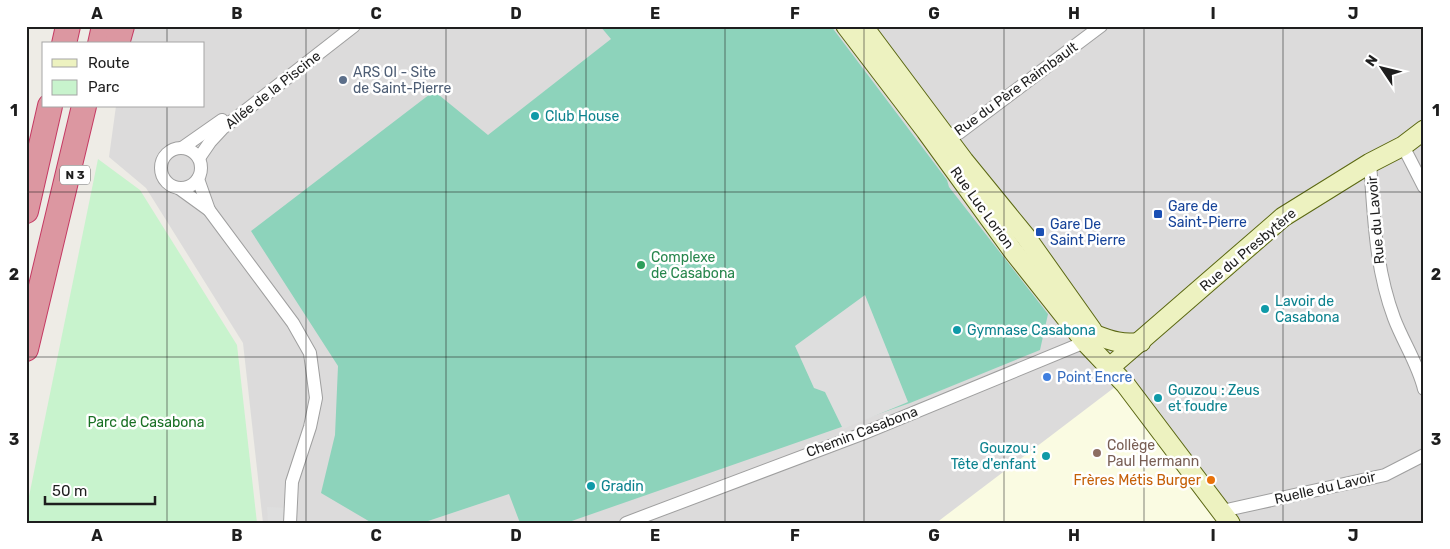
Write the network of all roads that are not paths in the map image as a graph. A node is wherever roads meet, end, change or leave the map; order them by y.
1 (68, 26) edge
2 (104, 26) edge
3 (122, 26) edge
4 (339, 26) edge
5 (354, 26) edge
6 (846, 26) edge
7 (863, 26) edge
8 (1101, 26) edge
9 (64, 42) edge
10 (100, 42) edge
11 (118, 42) edge
12 (50, 108) edge
13 (84, 108) edge
14 (98, 108) edge
15 (1424, 130) edge
16 (926, 131) junction
17 (948, 137) junction
18 (1403, 146) junction
19 (182, 148) junction
20 (199, 158) junction
21 (1370, 163) junction
22 (198, 179) junction
23 (1424, 187) edge
24 (180, 189) junction
25 (209, 210) junction
26 (26, 211) edge
27 (51, 243) junction
28 (1091, 339) junction
29 (1140, 342) junction
30 (26, 348) edge
31 (1112, 366) junction
32 (1424, 389) edge
33 (1424, 455) edge
34 (1226, 517) edge
35 (290, 523) edge
36 (626, 523) edge

1 - 9 highway
2 - 10 highway
3 - 11 highway
4 - 19 street, Allée de la Piscine
5 - 20 street, Allée de la Piscine
6 - 16 street, Rue Luc Lorion
7 - 17 street, Rue Luc Lorion
8 - 17 street, Rue du Père Raimbault
12 - 26 highway
13 - 27 highway, N 3
14 - 27 highway, N 3
15 - 18 street, Rue du Presbytère
16 - 17 street, Rue du Père Raimbault
16 - 28 street, Rue Luc Lorion
17 - 28 street, Rue Luc Lorion
18 - 21 street, Rue du Presbytère
18 - 23 street
19 - 20 street
19 - 24 street
20 - 22 street
21 - 29 street, Rue du Presbytère
21 - 32 street, Rue du Lavoir
22 - 24 street
22 - 25 street
24 - 25 street
25 - 35 street
27 - 30 highway, N 3
28 - 29 street
28 - 31 street, Rue Luc Lorion
28 - 36 street, Chemin Casabona
29 - 31 street, Rue du Presbytère
31 - 34 street, Rue Luc Lorion
33 - 34 street, Ruelle du Lavoir

